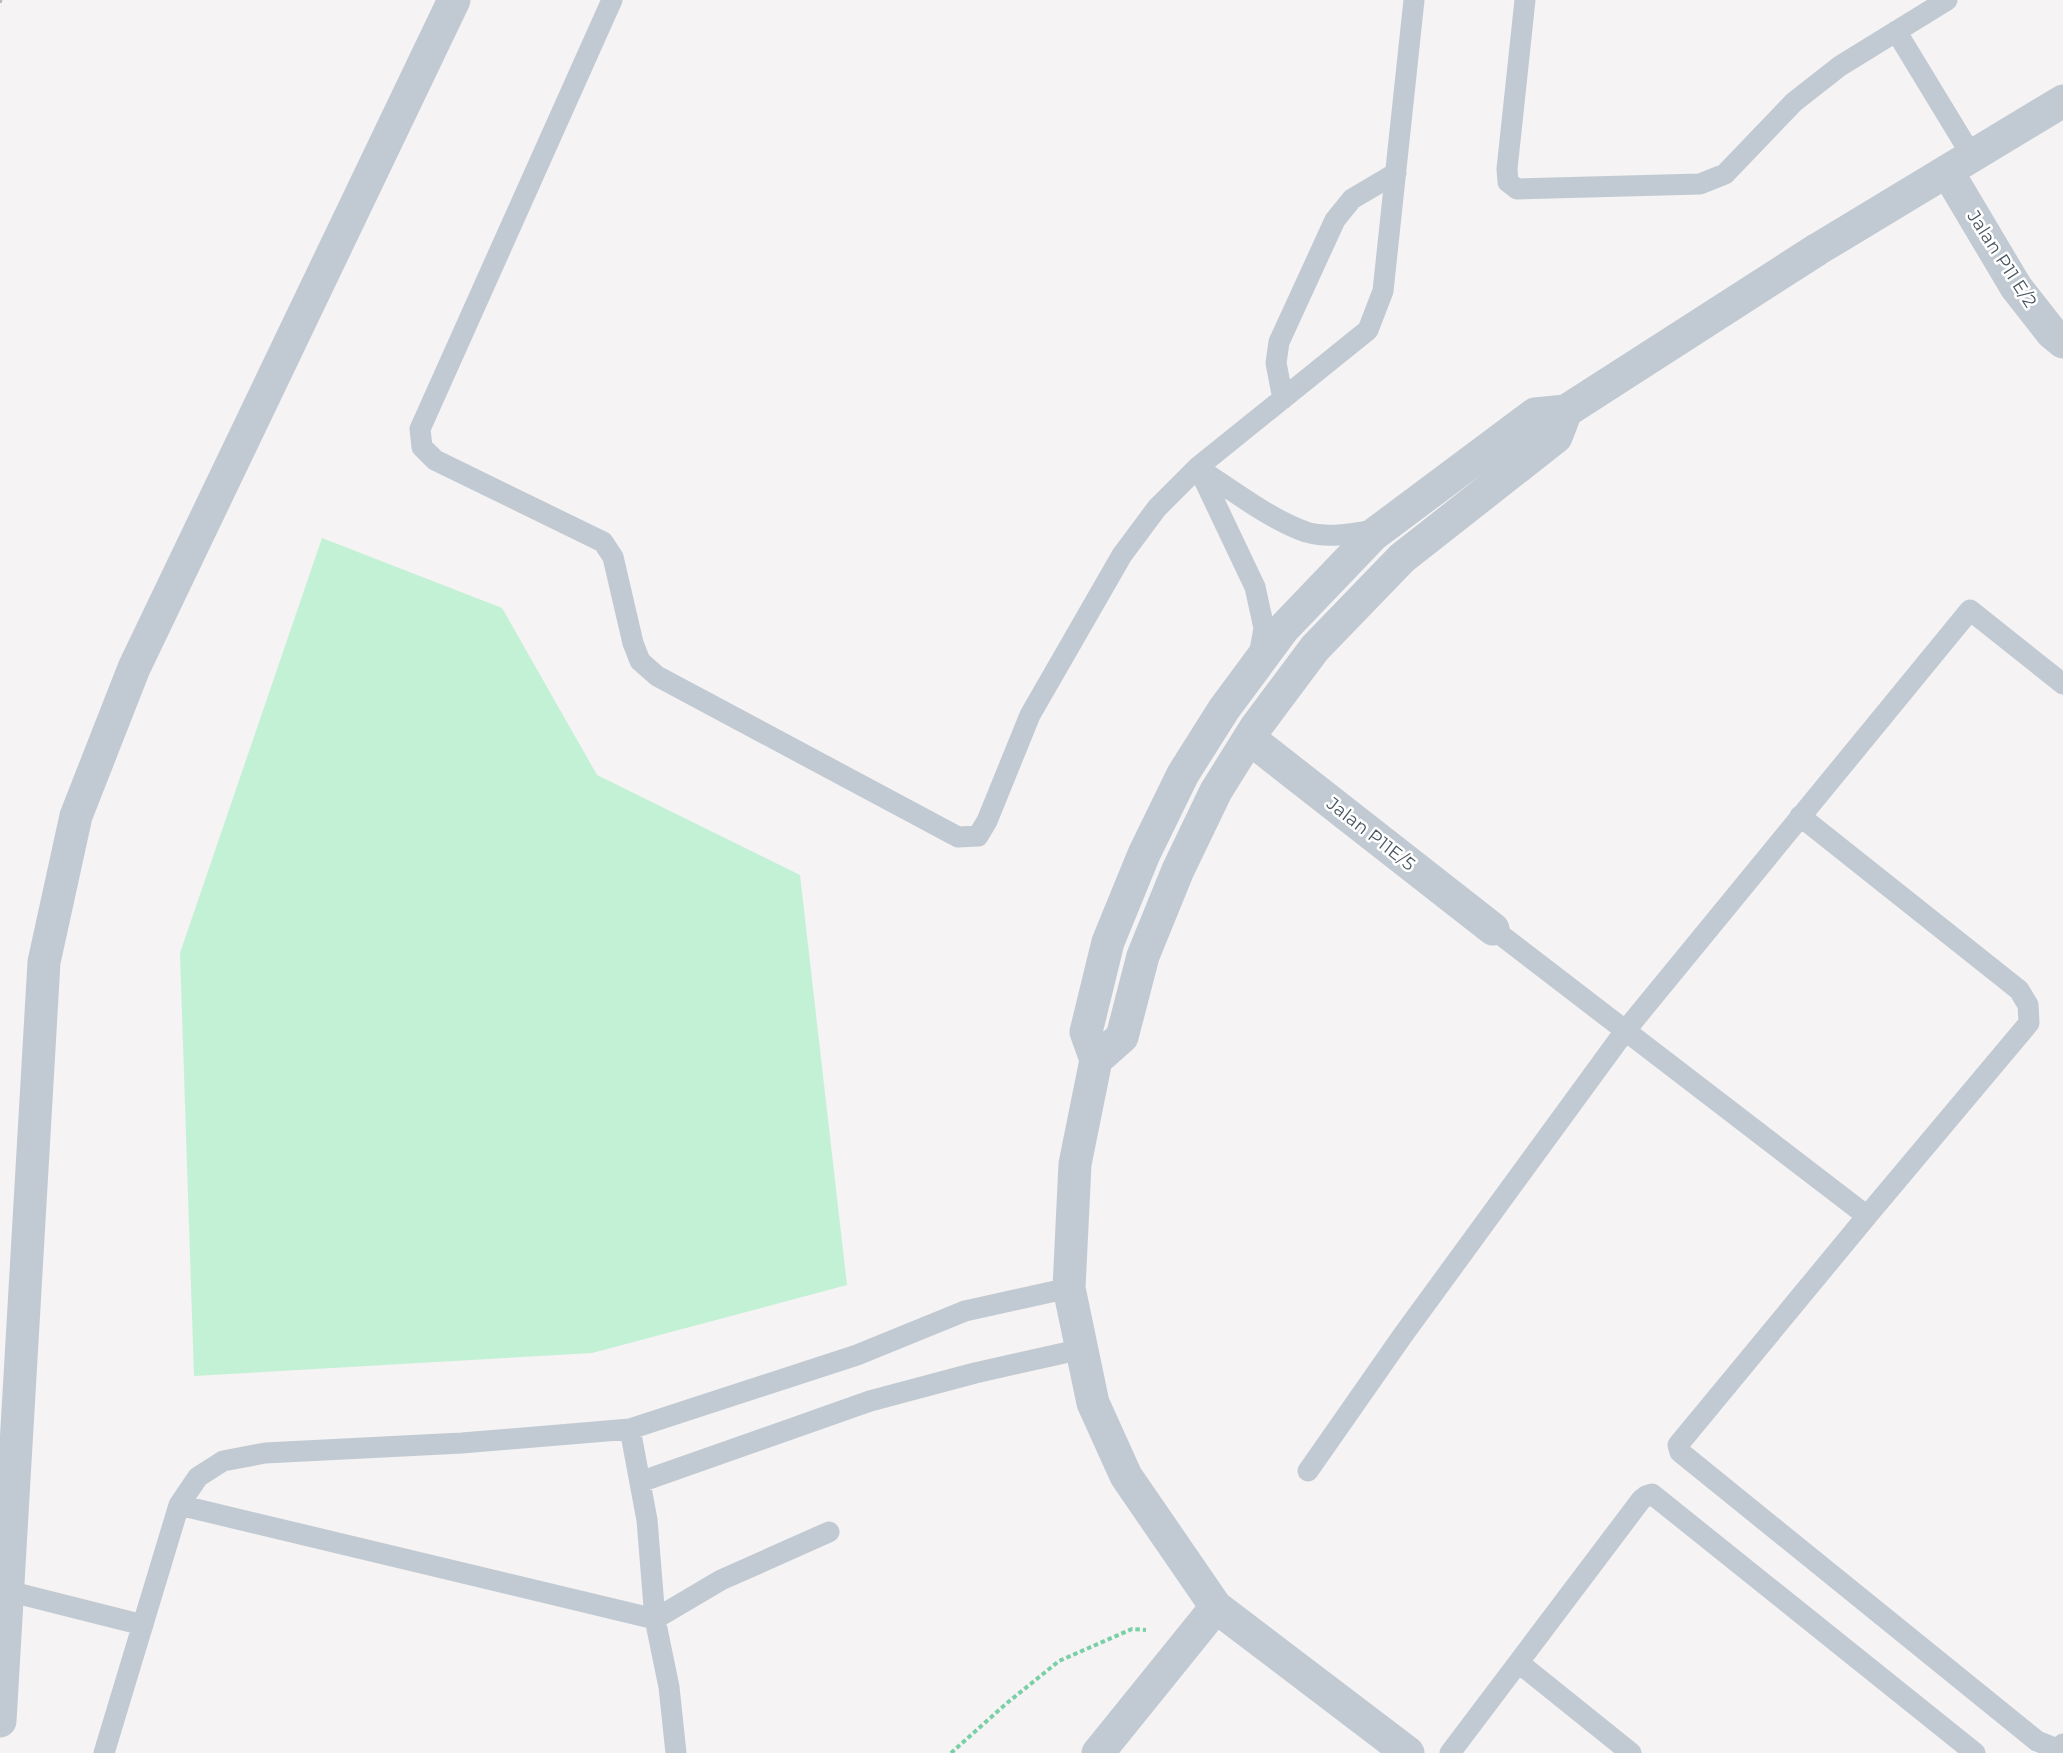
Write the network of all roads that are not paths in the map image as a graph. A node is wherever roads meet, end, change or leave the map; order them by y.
1 (454, 0) edge
2 (612, 0) edge
3 (1414, 0) edge
4 (1525, 0) edge
5 (1947, 0) edge
6 (1896, 31) junction
7 (2063, 101) edge
8 (1960, 164) junction
9 (1396, 173) junction
10 (2063, 342) edge
11 (1282, 399) junction
12 (1566, 411) junction
13 (1198, 467) junction
14 (1380, 529) junction
15 (1257, 664) junction
16 (2063, 684) edge
17 (1249, 738) junction
18 (1800, 816) junction
19 (1493, 929) joint
20 (1625, 1031) junction
21 (1096, 1060) junction
22 (1867, 1216) junction
23 (1069, 1288) junction
24 (1082, 1349) junction
25 (630, 1430) junction
26 (1308, 1472) dead end
27 (640, 1482) junction
28 (179, 1505) junction
29 (830, 1532) dead end
30 (8, 1592) junction
31 (1216, 1607) junction
32 (656, 1619) junction
33 (143, 1625) junction
34 (1519, 1663) junction
35 (0, 1721) edge
36 (2063, 1744) edge
37 (104, 1753) edge
38 (676, 1753) edge
39 (1098, 1753) edge
40 (1408, 1753) edge
41 (1450, 1753) edge
42 (1631, 1753) edge
43 (1975, 1753) edge

1 - 30 street
2 - 13 lane
3 - 9 lane
4 - 6 lane
5 - 6 lane
6 - 8 lane
7 - 8 street
8 - 10 street, Jalan P11 E/2
8 - 12 street
9 - 11 lane
9 - 11 lane
11 - 13 lane
12 - 14 street
12 - 17 street
13 - 14 lane
13 - 15 lane
14 - 15 street
15 - 21 street
16 - 18 lane
17 - 19 street, Jalan P11E/5
17 - 21 street
18 - 20 lane
18 - 22 lane
19 - 20 lane
20 - 22 lane
20 - 26 lane
21 - 23 street
22 - 36 lane
23 - 24 street
23 - 25 lane
24 - 27 lane
24 - 31 street
25 - 27 lane
25 - 28 lane
27 - 32 lane
28 - 32 lane
28 - 33 lane
29 - 32 lane
30 - 33 lane
30 - 35 street
31 - 39 street
31 - 40 street
32 - 38 lane
33 - 37 lane
34 - 41 lane
34 - 42 lane
34 - 43 lane

